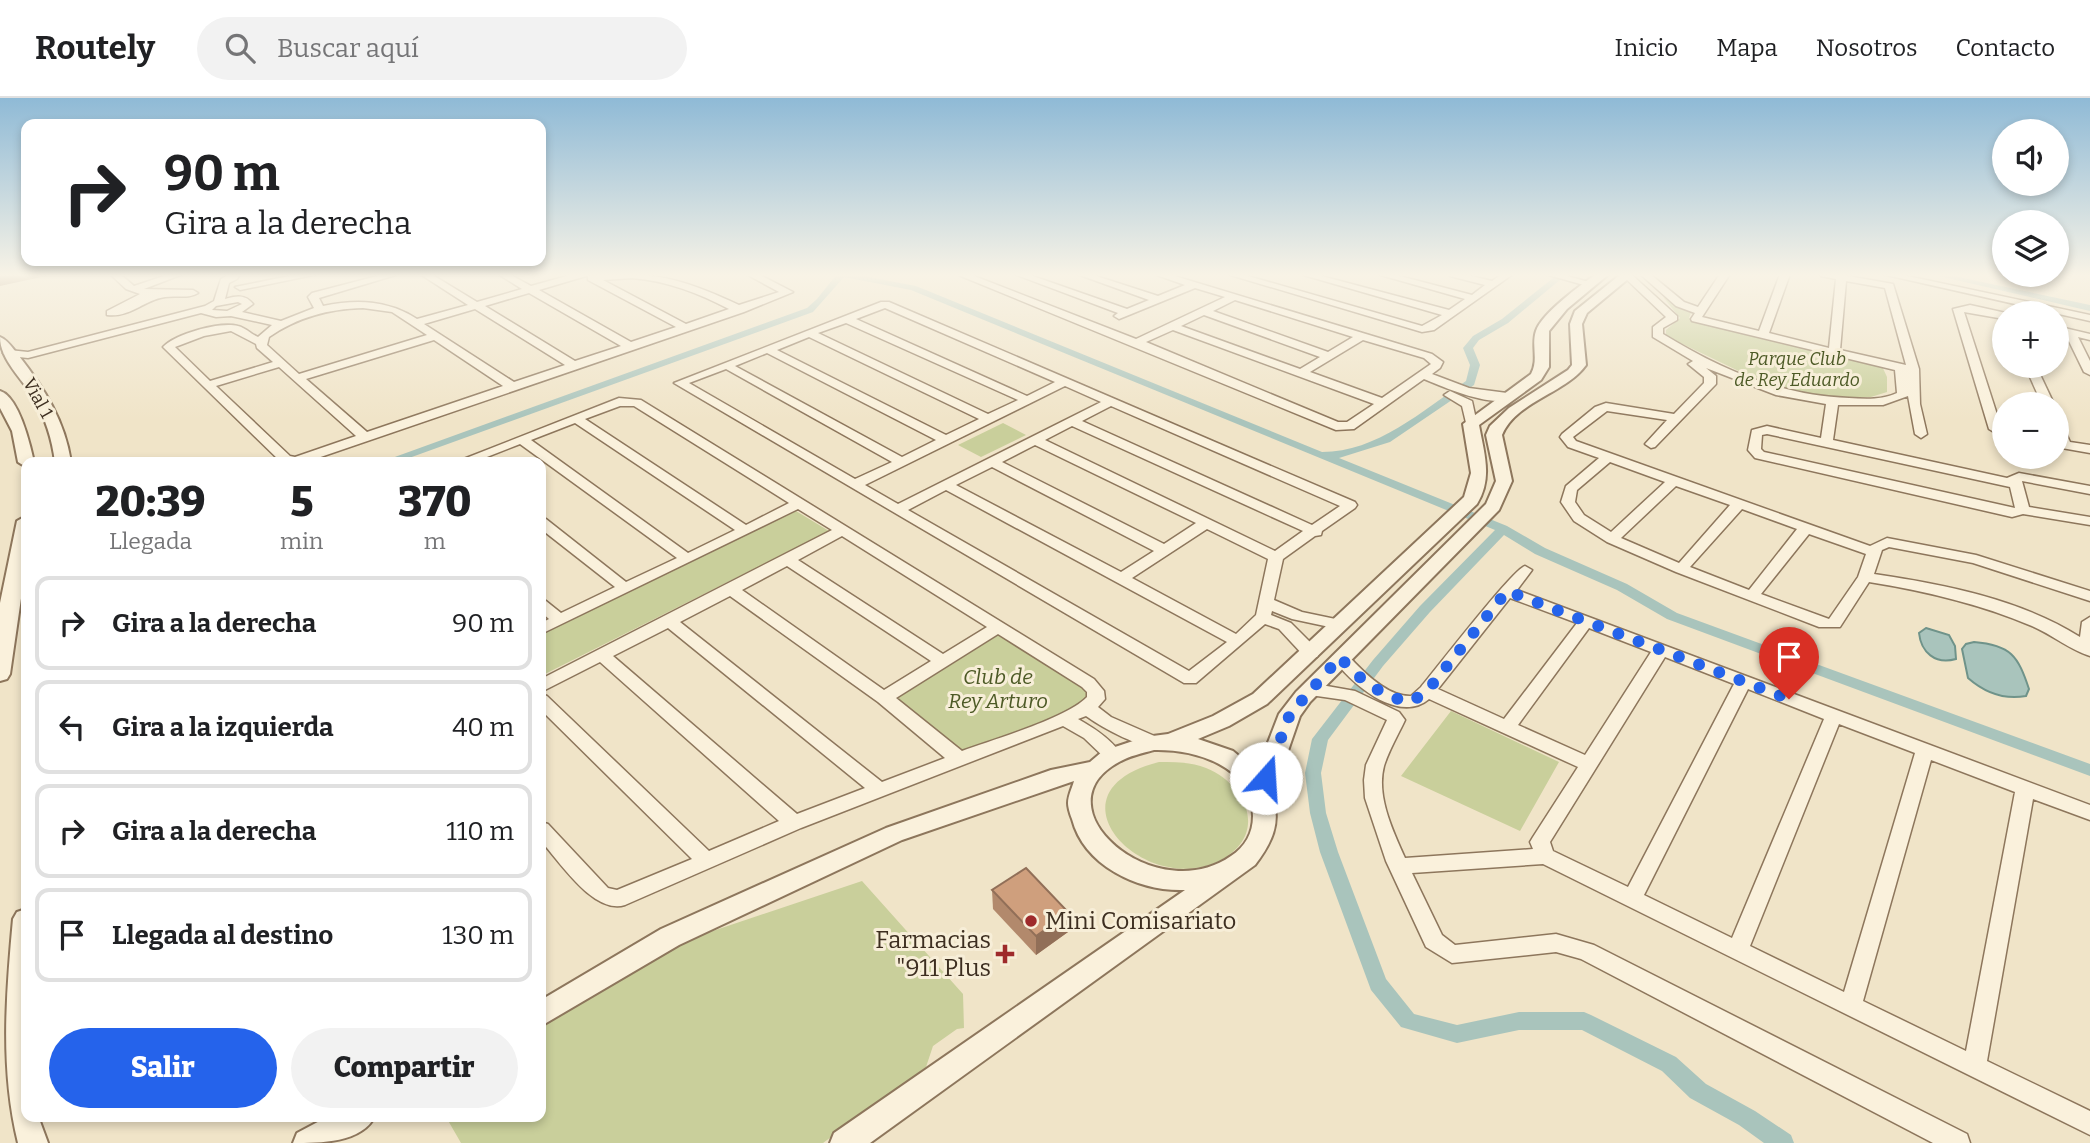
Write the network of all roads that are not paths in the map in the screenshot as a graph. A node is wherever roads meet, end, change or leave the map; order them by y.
1 (163, 323) edge
2 (169, 323) edge
3 (276, 323) edge
4 (416, 323) edge
5 (505, 323) edge
6 (589, 323) edge
7 (676, 323) edge
8 (702, 323) edge
9 (837, 323) edge
10 (855, 323) edge
11 (929, 323) edge
12 (1089, 323) edge
13 (1105, 323) edge
14 (1179, 323) edge
15 (1236, 323) edge
16 (1319, 323) edge
17 (1396, 323) edge
18 (1437, 323) edge
19 (1549, 323) edge
20 (1576, 323) edge
21 (1665, 323) edge
22 (1712, 323) edge
23 (1767, 323) edge
24 (1837, 323) edge
25 (1897, 323) edge
26 (1962, 323) edge
27 (281, 324) joint
28 (1097, 326) junction
29 (1172, 326) junction
30 (686, 328) junction
31 (2070, 332) joint
32 (809, 333) junction
33 (1763, 335) junction
34 (435, 336) junction
35 (1363, 336) junction
36 (2090, 337) edge
37 (1569, 340) junction
38 (261, 341) junction
39 (1138, 342) junction
40 (4, 347) edge
41 (632, 347) junction
42 (768, 349) junction
43 (1683, 351) junction
44 (1834, 353) junction
45 (1542, 354) junction
46 (1329, 356) junction
47 (281, 363) junction
48 (726, 365) junction
49 (575, 366) junction
50 (1907, 369) junction
51 (2090, 372) edge
52 (1301, 373) junction
53 (25, 374) junction
54 (1424, 375) junction
55 (297, 378) junction
56 (1066, 381) junction
57 (1410, 384) junction
58 (208, 385) junction
59 (513, 387) junction
60 (0, 395) edge
61 (1507, 397) junction
62 (1027, 400) junction
63 (1111, 401) junction
64 (1383, 403) junction
65 (1832, 403) junction
66 (1676, 418) junction
67 (577, 419) junction
68 (988, 419) junction
69 (1992, 419) edge
70 (1072, 421) junction
71 (1471, 424) junction
72 (1921, 434) dead end
73 (366, 438) junction
74 (521, 439) junction
75 (946, 440) junction
76 (1035, 440) junction
77 (1651, 444) dead end
78 (1826, 444) junction
79 (2069, 445) edge
80 (2090, 449) edge
81 (25, 457) edge
82 (62, 457) edge
83 (283, 457) edge
84 (307, 457) edge
85 (476, 457) edge
86 (546, 457) edge
87 (546, 457) edge
88 (1608, 457) junction
89 (902, 462) junction
90 (992, 462) junction
91 (1674, 480) junction
92 (856, 484) junction
93 (2016, 484) junction
94 (946, 485) junction
95 (2090, 490) edge
96 (798, 504) junction
97 (1739, 504) junction
98 (899, 509) junction
99 (2024, 509) junction
100 (2090, 521) edge
101 (1206, 523) junction
102 (546, 526) edge
103 (1806, 528) junction
104 (745, 531) junction
105 (841, 531) junction
106 (1316, 532) junction
107 (21, 538) edge
108 (1612, 540) junction
109 (1164, 550) junction
110 (1874, 552) junction
111 (1276, 557) junction
112 (687, 559) junction
113 (788, 560) junction
114 (1681, 569) junction
115 (1525, 570) dead end
116 (1865, 577) junction
117 (1121, 579) junction
118 (7, 587) edge
119 (625, 588) junction
120 (731, 590) junction
121 (1507, 591) junction
122 (1752, 596) junction
123 (2090, 596) edge
124 (546, 608) edge
125 (4, 610) edge
126 (1265, 610) junction
127 (559, 620) junction
128 (669, 621) junction
129 (1586, 622) junction
130 (2090, 622) edge
131 (1339, 624) junction
132 (546, 626) edge
133 (998, 627) junction
134 (1238, 641) junction
135 (2088, 649) edge
136 (1661, 650) junction
137 (1311, 653) junction
138 (602, 655) junction
139 (1340, 657) junction
140 (943, 662) junction
141 (0, 674) edge
142 (1744, 682) junction
143 (546, 683) edge
144 (1310, 689) junction
145 (1427, 691) junction
146 (884, 698) junction
147 (546, 705) edge
148 (1087, 708) junction
149 (1834, 716) junction
150 (1064, 719) junction
151 (1507, 727) junction
152 (1161, 742) junction
153 (1925, 750) junction
154 (1112, 754) junction
155 (960, 760) junction
156 (1590, 765) junction
157 (1092, 770) junction
158 (2025, 788) junction
159 (879, 790) junction
160 (1262, 795) junction
161 (2090, 813) edge
162 (794, 823) junction
163 (546, 835) edge
164 (1545, 856) junction
165 (705, 859) junction
166 (1401, 866) junction
167 (1234, 868) junction
168 (1632, 899) junction
169 (1738, 950) junction
170 (21, 986) edge
171 (1851, 1005) junction
172 (546, 1011) edge
173 (1975, 1065) junction
174 (21, 1112) edge
175 (23, 1122) edge
176 (348, 1122) edge
177 (2090, 1123) edge
178 (33, 1143) edge
179 (308, 1143) edge
180 (845, 1143) edge
181 (1958, 1143) edge

1 - 40 street
2 - 53 street
3 - 27 street
4 - 34 street
5 - 49 street
6 - 41 street
7 - 30 street
8 - 30 street
9 - 32 street
10 - 62 street
11 - 56 street
12 - 28 street
13 - 28 street
14 - 29 street
15 - 46 street
16 - 35 street
17 - 18 street
19 - 45 street
20 - 37 street
21 - 43 street
22 - 33 street
23 - 33 street
24 - 44 street
25 - 50 street
26 - 69 street
27 - 38 street
28 - 39 street
29 - 39 street
29 - 52 street
30 - 41 street
31 - 36 street
31 - 51 street
32 - 42 street
32 - 68 street
33 - 44 street
34 - 55 street
34 - 59 street
35 - 46 street
35 - 54 street
37 - 45 street
37 - 45 street
37 - 139 street
38 - 47 street
38 - 58 street
39 - 64 street
40 - 53 street, Vial 1
41 - 49 street
42 - 48 street
42 - 75 street
43 - 65 street
43 - 66 street
44 - 50 street
45 - 61 street
46 - 52 street
47 - 55 street
47 - 58 street
48 - 89 street
48 - 92 street
49 - 59 street
50 - 65 street
50 - 72 street
52 - 64 street
53 - 82 street, Vial 1
54 - 57 street
54 - 61 street
55 - 73 street
56 - 62 street
56 - 63 street
57 - 64 street
57 - 71 street
58 - 83 street
59 - 73 street
60 - 81 street, Vial 1
61 - 71 street
62 - 68 street
63 - 70 street
63 - 106 street
65 - 78 street
66 - 77 street
66 - 88 street
67 - 74 street
67 - 96 street
67 - 104 street
68 - 75 street
70 - 76 street
70 - 106 street
71 - 131 street
73 - 84 street
74 - 85 street
74 - 86 street
75 - 89 street
76 - 90 street
76 - 101 street
78 - 93 street
78 - 99 street
79 - 80 street
87 - 112 street
88 - 91 street
88 - 108 street
89 - 92 street
90 - 94 street
90 - 109 street
91 - 97 street
91 - 108 street
92 - 98 street
93 - 95 street
93 - 99 street
94 - 98 street
94 - 117 street
96 - 104 street
96 - 105 street
97 - 103 street
97 - 114 street
98 - 134 street
99 - 100 street
101 - 109 street
101 - 111 street
102 - 119 street
103 - 110 street
103 - 122 street
104 - 112 street
105 - 113 street
105 - 133 street
106 - 111 street
107 - 118 street
108 - 114 street
109 - 117 street
110 - 116 street
110 - 123 street
111 - 126 street
112 - 119 street
113 - 120 street
113 - 140 street
114 - 122 street
115 - 121 street
116 - 122 street
116 - 135 street
117 - 134 street
118 - 125 street
119 - 127 street
120 - 128 street
120 - 146 street
121 - 129 street
121 - 145 street
124 - 127 street
125 - 141 street
126 - 131 street
126 - 134 street
126 - 137 street
127 - 132 street
128 - 138 street
128 - 159 street
129 - 136 street
129 - 151 street
130 - 135 street
131 - 137 street
133 - 140 street
133 - 148 street
136 - 142 street
136 - 156 street
137 - 152 street
138 - 143 street
138 - 162 street
139 - 144 street
139 - 145 street
140 - 146 street
142 - 149 street
142 - 168 street
144 - 160 street
144 - 166 street
145 - 151 street
146 - 155 street
147 - 165 street
148 - 150 street
148 - 152 street
149 - 153 street
149 - 169 street
150 - 154 street
150 - 155 street
151 - 156 street
152 - 154 street
152 - 160 street
153 - 158 street
153 - 171 street
154 - 157 street
155 - 159 street
156 - 164 street
157 - 167 street
157 - 172 street
158 - 161 street
158 - 173 street
159 - 162 street
160 - 167 street
162 - 165 street
163 - 165 street
164 - 166 street
164 - 168 street
166 - 181 street
167 - 180 street
168 - 169 street
169 - 171 street
170 - 174 street
171 - 173 street
173 - 177 street
175 - 178 street
176 - 179 street

